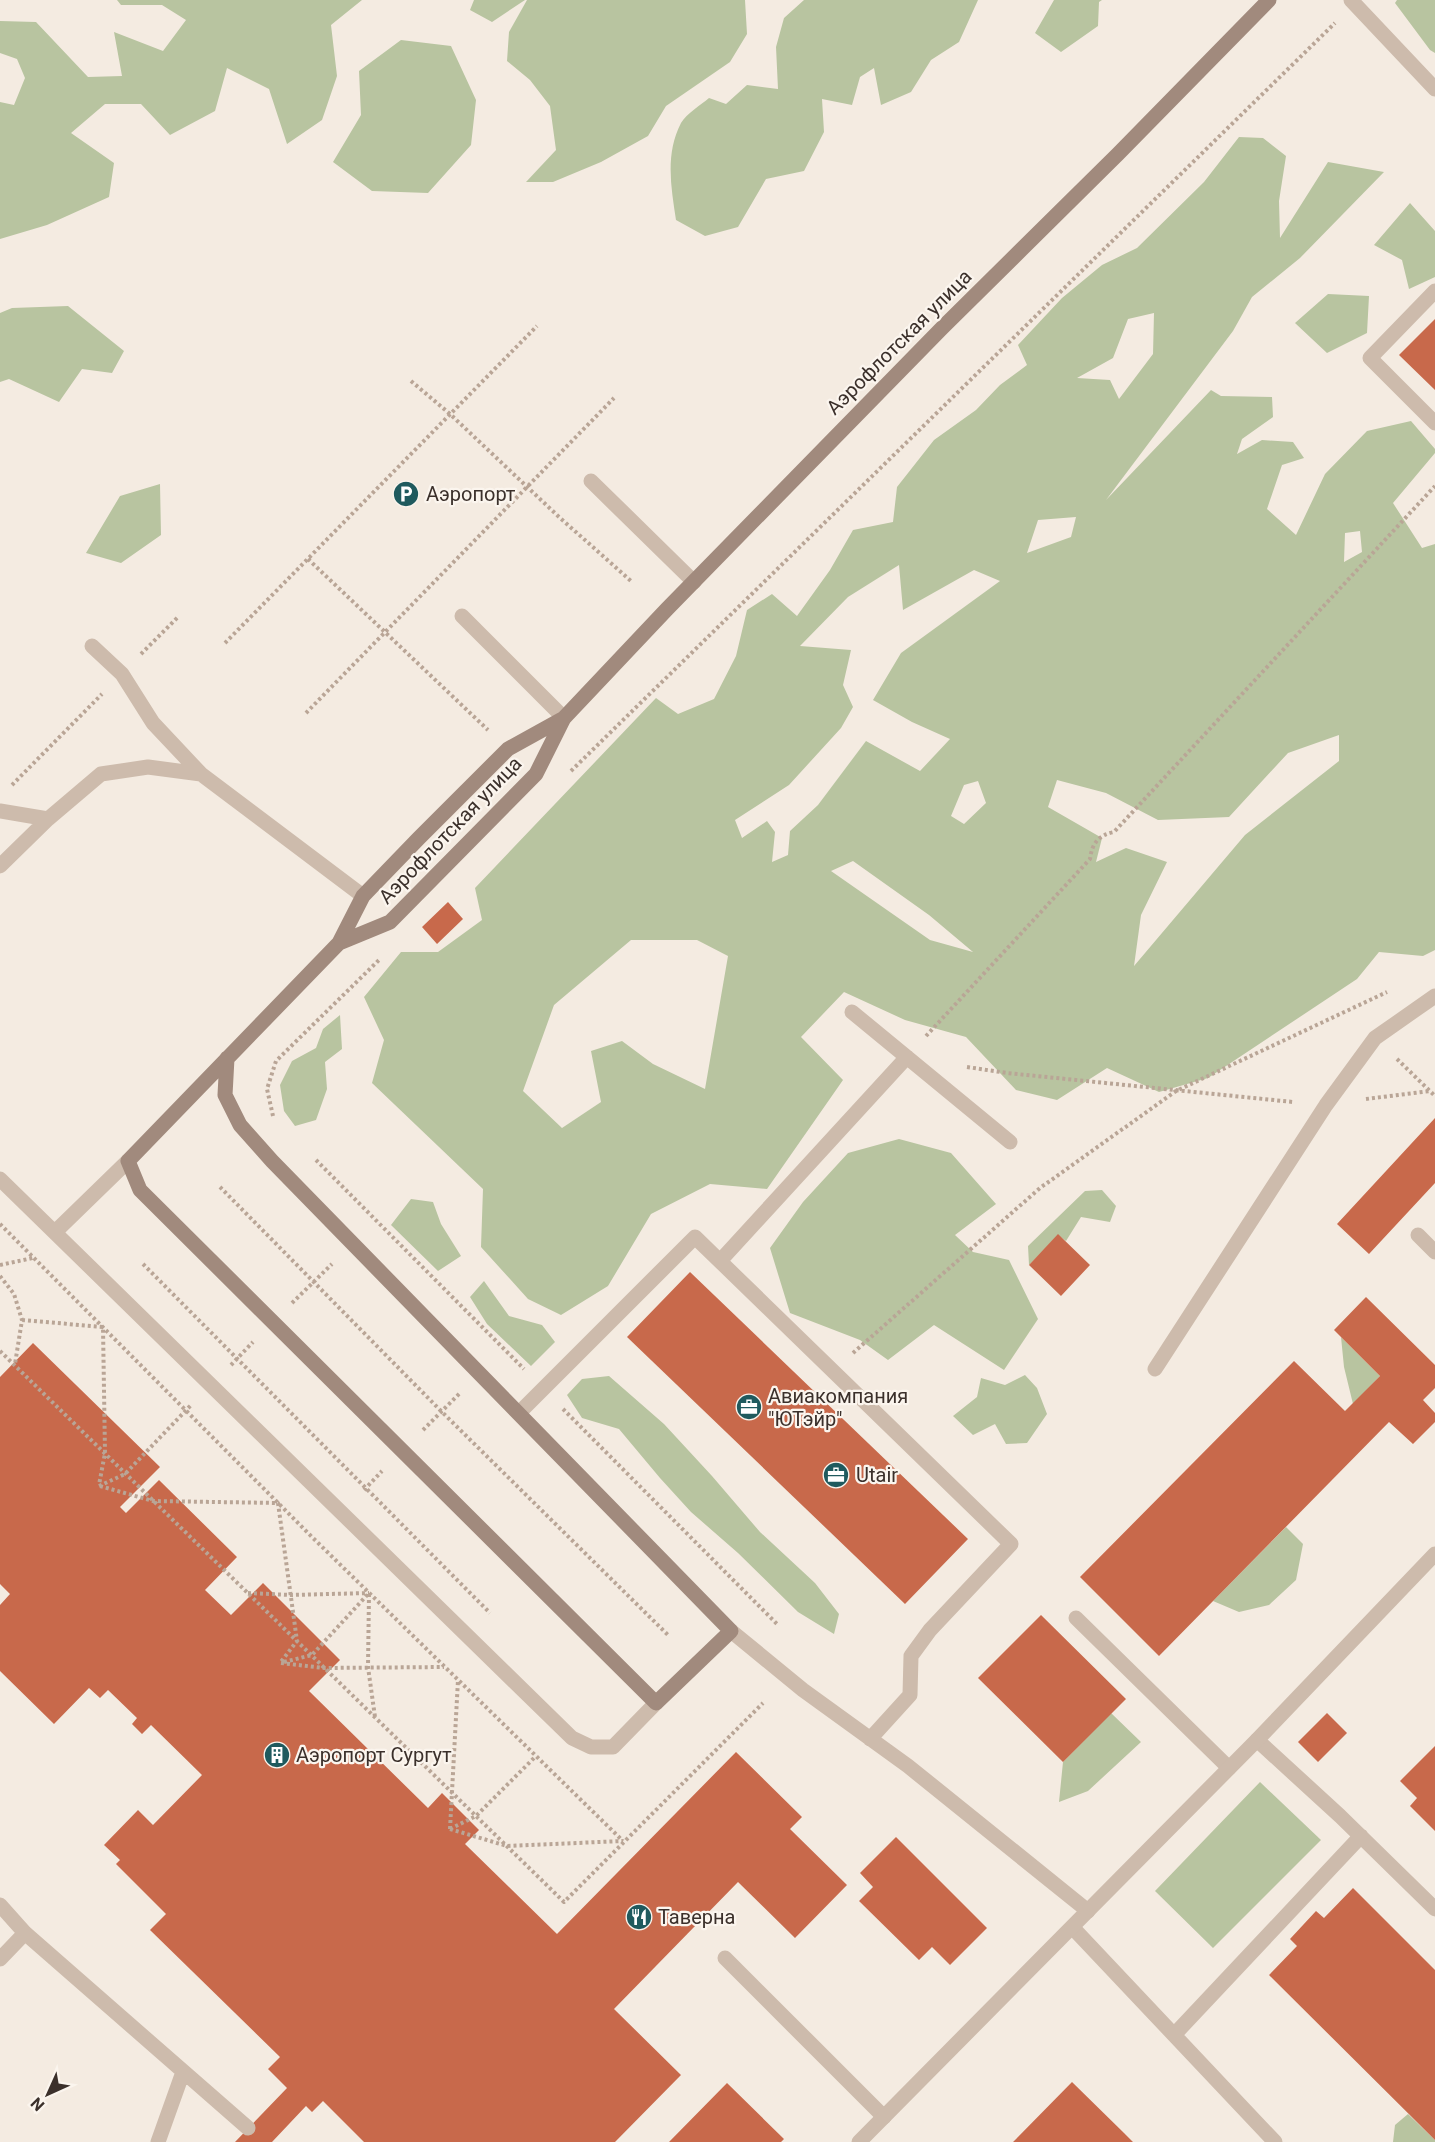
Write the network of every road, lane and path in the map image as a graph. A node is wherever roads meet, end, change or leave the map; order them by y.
1 (1269, 0) edge
2 (1353, 2) edge
3 (1435, 88) edge
4 (1435, 291) edge
5 (537, 326) dead end
6 (411, 381) dead end
7 (614, 398) dead end
8 (450, 414) junction
9 (1435, 423) edge
10 (591, 481) dead end
11 (526, 486) junction
12 (1435, 486) edge
13 (308, 559) junction
14 (632, 582) dead end
15 (694, 582) junction
16 (178, 616) dead end
17 (462, 616) dead end
18 (384, 632) junction
19 (225, 643) dead end
20 (92, 646) dead end
21 (122, 674) junction
22 (306, 713) dead end
23 (564, 718) junction
24 (508, 749) junction
25 (201, 774) junction
26 (536, 774) junction
27 (8, 789) dead end
28 (0, 811) edge
29 (48, 819) junction
30 (0, 866) edge
31 (363, 896) junction
32 (339, 943) junction
33 (385, 954) dead end
34 (1390, 991) dead end
35 (1435, 996) edge
36 (852, 1012) dead end
37 (1375, 1038) junction
38 (907, 1057) junction
39 (227, 1058) junction
40 (963, 1066) dead end
41 (1176, 1091) junction
42 (1430, 1091) junction
43 (1435, 1096) edge
44 (1326, 1104) junction
45 (273, 1117) dead end
46 (1010, 1142) dead end
47 (312, 1157) dead end
48 (128, 1161) junction
49 (0, 1179) edge
50 (220, 1187) dead end
51 (375, 1220) junction
52 (0, 1224) edge
53 (55, 1232) junction
54 (1418, 1235) dead end
55 (352, 1244) junction
56 (1435, 1252) edge
57 (33, 1258) junction
58 (720, 1261) junction
59 (143, 1264) dead end
60 (0, 1265) edge
61 (0, 1276) edge
62 (314, 1281) junction
63 (22, 1320) junction
64 (273, 1322) junction
65 (103, 1328) junction
66 (0, 1351) edge
67 (237, 1358) junction
68 (15, 1365) junction
69 (1155, 1369) dead end
70 (832, 1371) junction
71 (212, 1384) junction
72 (543, 1389) junction
73 (185, 1410) junction
74 (519, 1413) junction
75 (105, 1454) junction
76 (125, 1474) junction
77 (99, 1486) junction
78 (153, 1501) junction
79 (278, 1503) junction
80 (1435, 1554) edge
81 (248, 1593) junction
82 (369, 1593) junction
83 (291, 1595) junction
84 (490, 1613) dead end
85 (1076, 1618) dead end
86 (778, 1626) dead end
87 (731, 1631) junction
88 (668, 1635) dead end
89 (297, 1641) junction
90 (312, 1655) junction
91 (280, 1663) junction
92 (368, 1667) junction
93 (445, 1667) junction
94 (324, 1668) junction
95 (458, 1680) junction
96 (656, 1703) junction
97 (763, 1703) dead end
98 (375, 1718) junction
99 (870, 1739) junction
100 (1257, 1740) junction
101 (536, 1756) junction
102 (1230, 1768) junction
103 (451, 1792) junction
104 (476, 1816) junction
105 (450, 1829) junction
106 (1361, 1836) junction
107 (623, 1841) junction
108 (507, 1846) junction
109 (0, 1905) edge
110 (1435, 1909) edge
111 (1088, 1911) junction
112 (1073, 1928) junction
113 (25, 1933) junction
114 (725, 1958) dead end
115 (0, 1959) edge
116 (1174, 2035) junction
117 (183, 2072) junction
118 (884, 2117) junction
119 (248, 2128) dead end
120 (158, 2142) edge
121 (859, 2142) edge
122 (1275, 2142) edge

1 - 15 main road, Аэрофлотская улица
2 - 3 street
2 - 26 path
4 - 9 street
5 - 8 path
6 - 8 path
7 - 11 path
8 - 11 path
8 - 13 path
10 - 15 street
11 - 14 path
11 - 18 path
12 - 38 path
13 - 18 path
13 - 19 path
15 - 23 main road, Аэрофлотская улица
16 - 21 path
17 - 23 street
18 - 22 path
18 - 24 path
20 - 21 street
21 - 25 street
21 - 27 path
23 - 24 main road, Аэрофлотская улица
23 - 26 main road, Аэрофлотская улица
24 - 31 main road, Аэрофлотская улица
25 - 29 street
25 - 31 street
26 - 32 main road, Аэрофлотская улица
28 - 29 street
29 - 30 street
31 - 32 main road, Аэрофлотская улица
32 - 39 main road, Аэрофлотская улица
33 - 45 path
34 - 41 path
35 - 37 street
36 - 38 street
37 - 42 path
37 - 44 street
38 - 46 street
38 - 58 street
39 - 48 main road, Аэрофлотская улица
39 - 55 main road
40 - 41 path
41 - 44 path
41 - 70 path
42 - 43 path
42 - 44 path
44 - 69 street
47 - 51 path
48 - 53 street
48 - 64 main road
49 - 53 street
50 - 62 path
51 - 55 path
51 - 72 path
52 - 57 path
53 - 71 street
54 - 56 street
55 - 62 path
55 - 74 main road
57 - 60 path
57 - 65 path
58 - 70 street
58 - 72 street
59 - 67 path
61 - 63 path
62 - 64 path
62 - 88 path
63 - 65 path
63 - 68 path
64 - 67 path
64 - 96 main road
65 - 73 path
65 - 75 path
66 - 68 path
67 - 71 path
67 - 84 path
68 - 75 path
70 - 99 street
71 - 73 path
71 - 96 street
72 - 74 street
72 - 86 path
73 - 76 path
73 - 79 path
74 - 87 main road
75 - 76 path
75 - 77 path
76 - 77 path
76 - 78 path
77 - 78 path
78 - 79 path
78 - 81 path
79 - 82 path
79 - 83 path
80 - 100 street
81 - 83 path
81 - 89 path
82 - 83 path
82 - 90 path
82 - 92 path
82 - 93 path
83 - 89 path
85 - 102 street
87 - 96 main road
87 - 99 street
89 - 90 path
89 - 91 path
90 - 91 path
90 - 94 path
91 - 94 path
92 - 93 path
92 - 94 path
92 - 98 path
93 - 95 path
94 - 98 path
95 - 101 path
95 - 103 path
97 - 107 path
98 - 103 path
99 - 111 street
100 - 102 street
100 - 106 street
101 - 104 path
101 - 107 path
102 - 111 street
103 - 104 path
103 - 105 path
104 - 105 path
104 - 108 path
105 - 108 path
106 - 110 street
106 - 116 street
107 - 108 path
107 - 108 path
109 - 113 street
111 - 112 street
112 - 116 street
112 - 118 street
113 - 115 street
113 - 117 street
114 - 118 street
116 - 122 street
117 - 119 street
117 - 120 street
118 - 121 street

